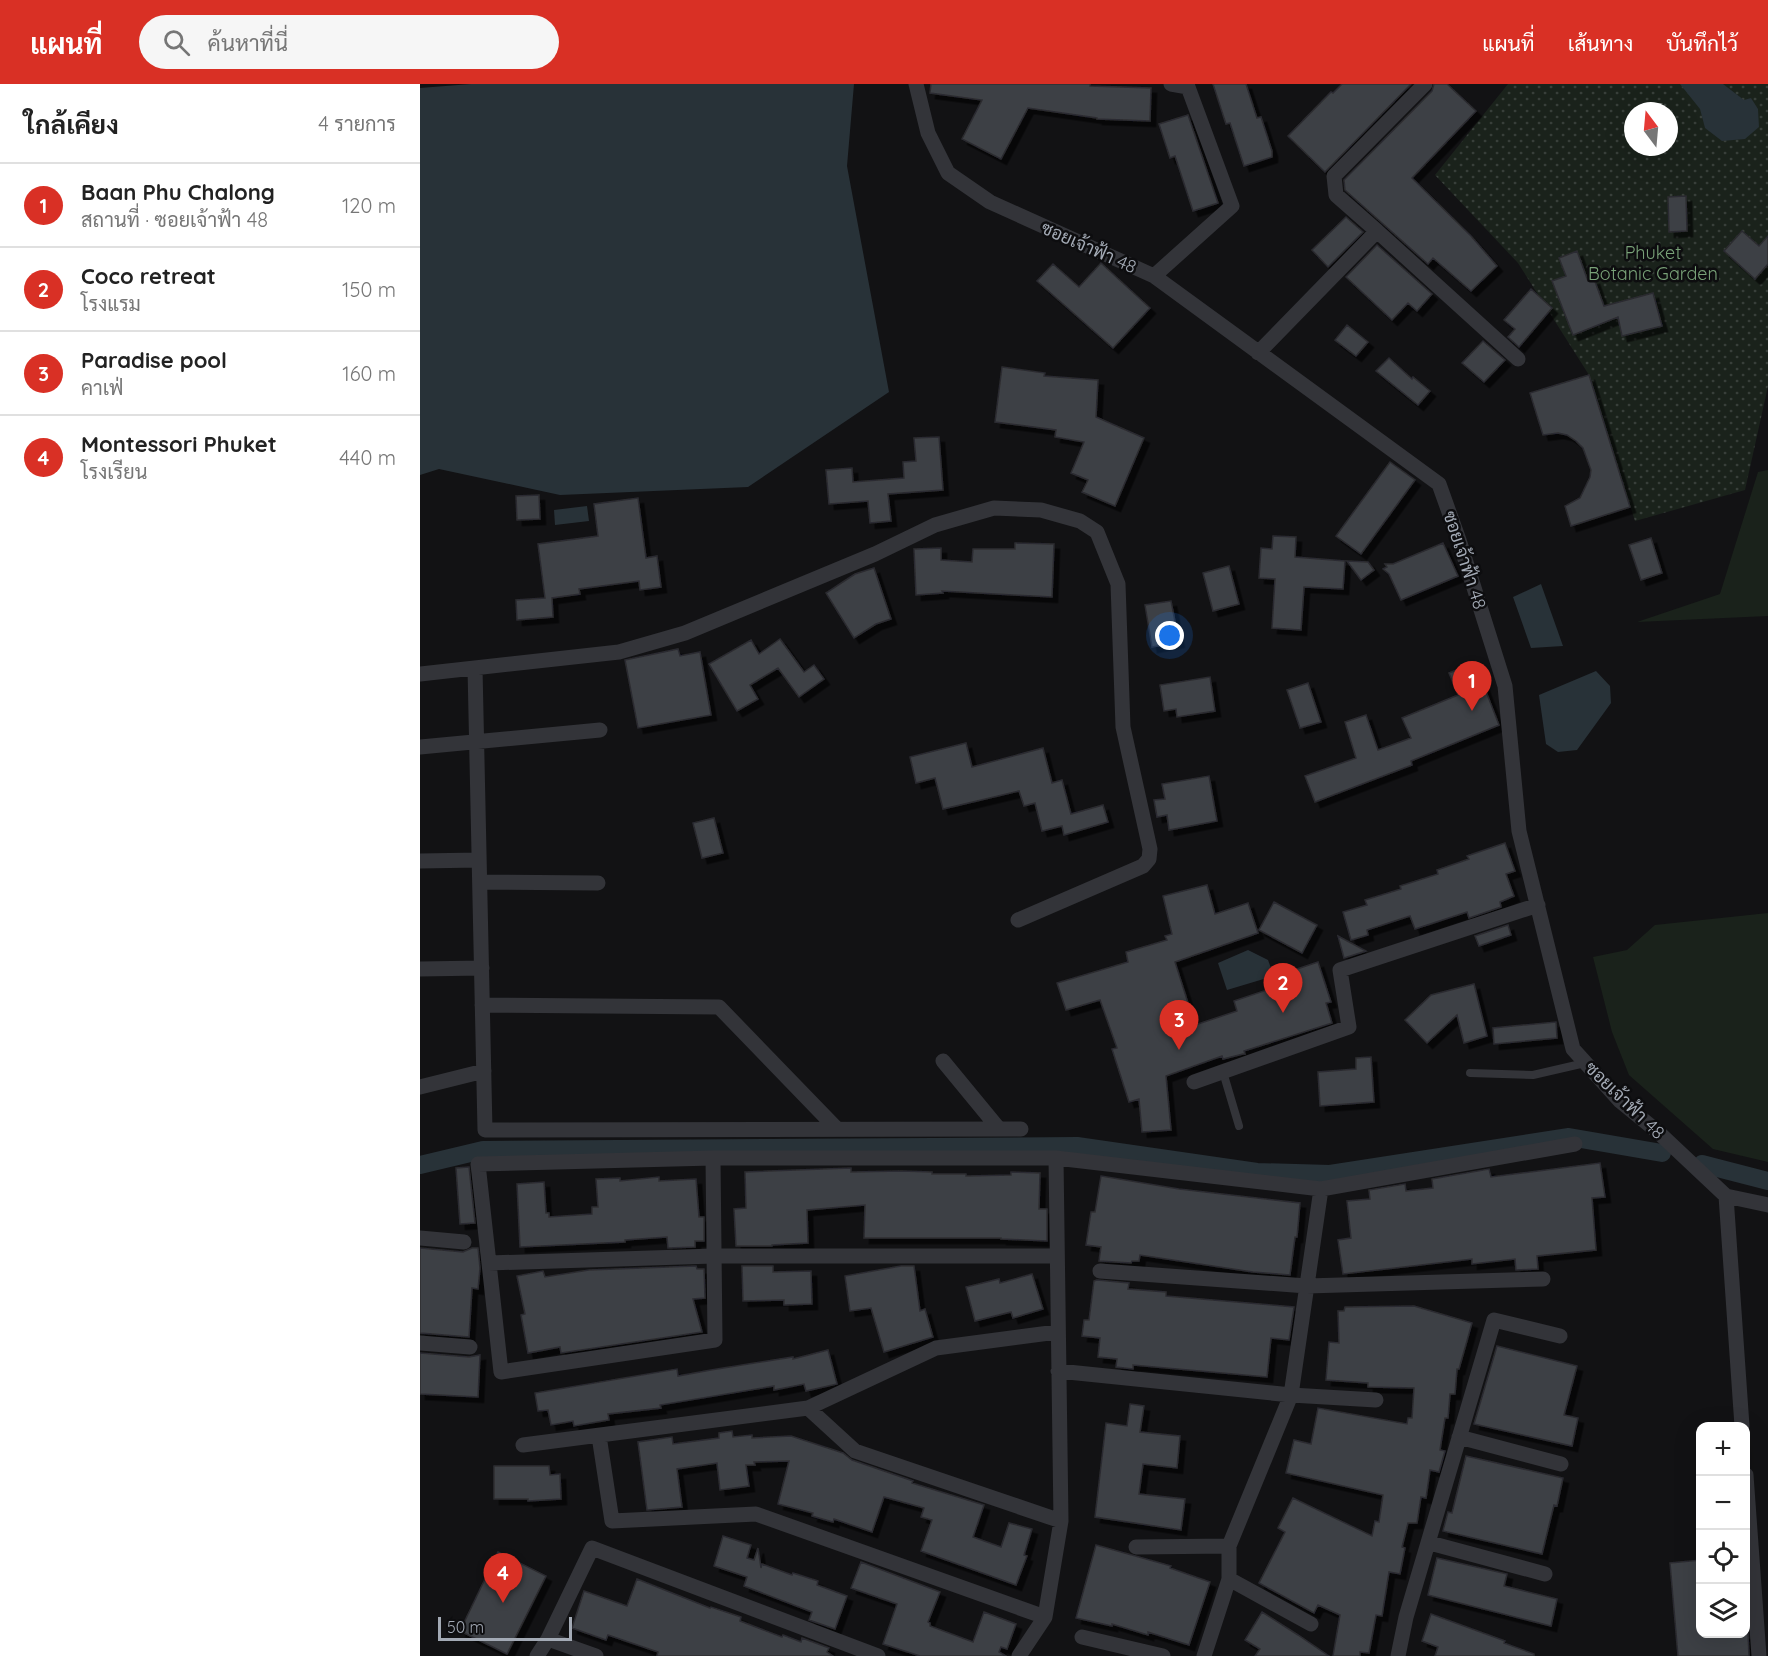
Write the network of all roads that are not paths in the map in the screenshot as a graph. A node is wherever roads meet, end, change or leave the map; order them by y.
1 (916, 84) edge
2 (1171, 84) edge
3 (1425, 84) edge
4 (1377, 231) junction
5 (1154, 276) junction
6 (1258, 352) junction
7 (1518, 359) dead end
8 (476, 668) junction
9 (420, 674) edge
10 (600, 730) dead end
11 (477, 741) junction
12 (420, 747) edge
13 (479, 860) junction
14 (420, 861) edge
15 (480, 882) junction
16 (598, 883) dead end
17 (1538, 905) junction
18 (1018, 920) dead end
19 (482, 968) junction
20 (420, 969) edge
21 (482, 1005) junction
22 (943, 1061) dead end
23 (1585, 1062) junction
24 (484, 1071) junction
25 (1223, 1072) junction
26 (1470, 1073) dead end
27 (1194, 1082) dead end
28 (420, 1087) edge
29 (1239, 1126) dead end
30 (837, 1129) junction
31 (999, 1129) junction
32 (1022, 1129) dead end
33 (1575, 1144) dead end
34 (713, 1158) junction
35 (1056, 1158) junction
36 (1321, 1189) junction
37 (1725, 1196) junction
38 (1768, 1205) edge
39 (420, 1238) edge
40 (464, 1242) dead end
41 (714, 1256) junction
42 (1057, 1256) junction
43 (489, 1263) junction
44 (1100, 1271) dead end
45 (1543, 1279) dead end
46 (1307, 1286) junction
47 (1058, 1332) junction
48 (1560, 1336) dead end
49 (420, 1342) edge
50 (470, 1347) dead end
51 (1058, 1371) junction
52 (1291, 1395) junction
53 (1376, 1400) dead end
54 (808, 1408) junction
55 (1742, 1422) edge
56 (599, 1436) junction
57 (1460, 1437) junction
58 (523, 1445) dead end
59 (1561, 1464) dead end
60 (1746, 1476) edge
61 (1061, 1521) junction
62 (1430, 1543) junction
63 (1229, 1546) junction
64 (1136, 1547) dead end
65 (1545, 1574) dead end
66 (1229, 1579) junction
67 (1045, 1617) junction
68 (1311, 1624) dead end
69 (1082, 1637) dead end
70 (548, 1639) junction
71 (537, 1656) edge
72 (596, 1656) edge
73 (878, 1656) edge
74 (1019, 1656) edge
75 (1163, 1656) edge
76 (1204, 1656) edge
77 (1398, 1656) edge
78 (1758, 1656) edge

1 - 5 street, ซอยเจ้าฟ้า 48
2 - 5 street
3 - 4 street
4 - 6 street
4 - 7 street
5 - 6 street, ซอยเจ้าฟ้า 48
6 - 17 street, ซอยเจ้าฟ้า 48
8 - 9 street
8 - 11 street
8 - 18 street
10 - 11 street
11 - 12 street
11 - 13 street
13 - 14 street
13 - 15 street
15 - 16 street
15 - 19 street
17 - 23 street, ซอยเจ้าฟ้า 48
17 - 25 street
19 - 20 street
19 - 21 street
21 - 24 street
21 - 30 street
22 - 31 street
23 - 26 lane
23 - 37 street, ซอยเจ้าฟ้า 48
24 - 28 street
24 - 30 street
25 - 27 street
25 - 29 lane
30 - 31 street
31 - 32 street
33 - 36 street
34 - 35 street
34 - 41 street
34 - 43 street
35 - 36 street
35 - 42 street
36 - 46 street
37 - 38 street
37 - 55 street
39 - 40 street
41 - 42 street
41 - 43 street
41 - 43 street
42 - 47 street
44 - 46 street
45 - 46 street
46 - 52 street
47 - 51 street
47 - 54 street
48 - 57 street
49 - 50 street
51 - 52 street
51 - 61 street
52 - 53 street
52 - 63 street
54 - 56 street
54 - 61 street
56 - 58 street
56 - 67 street
57 - 59 street
57 - 62 street
60 - 78 street
61 - 67 street
62 - 65 street
62 - 77 street
63 - 64 street
63 - 66 street
66 - 68 street
66 - 76 street
67 - 74 street
69 - 75 street
70 - 71 street
70 - 72 street
70 - 73 street

